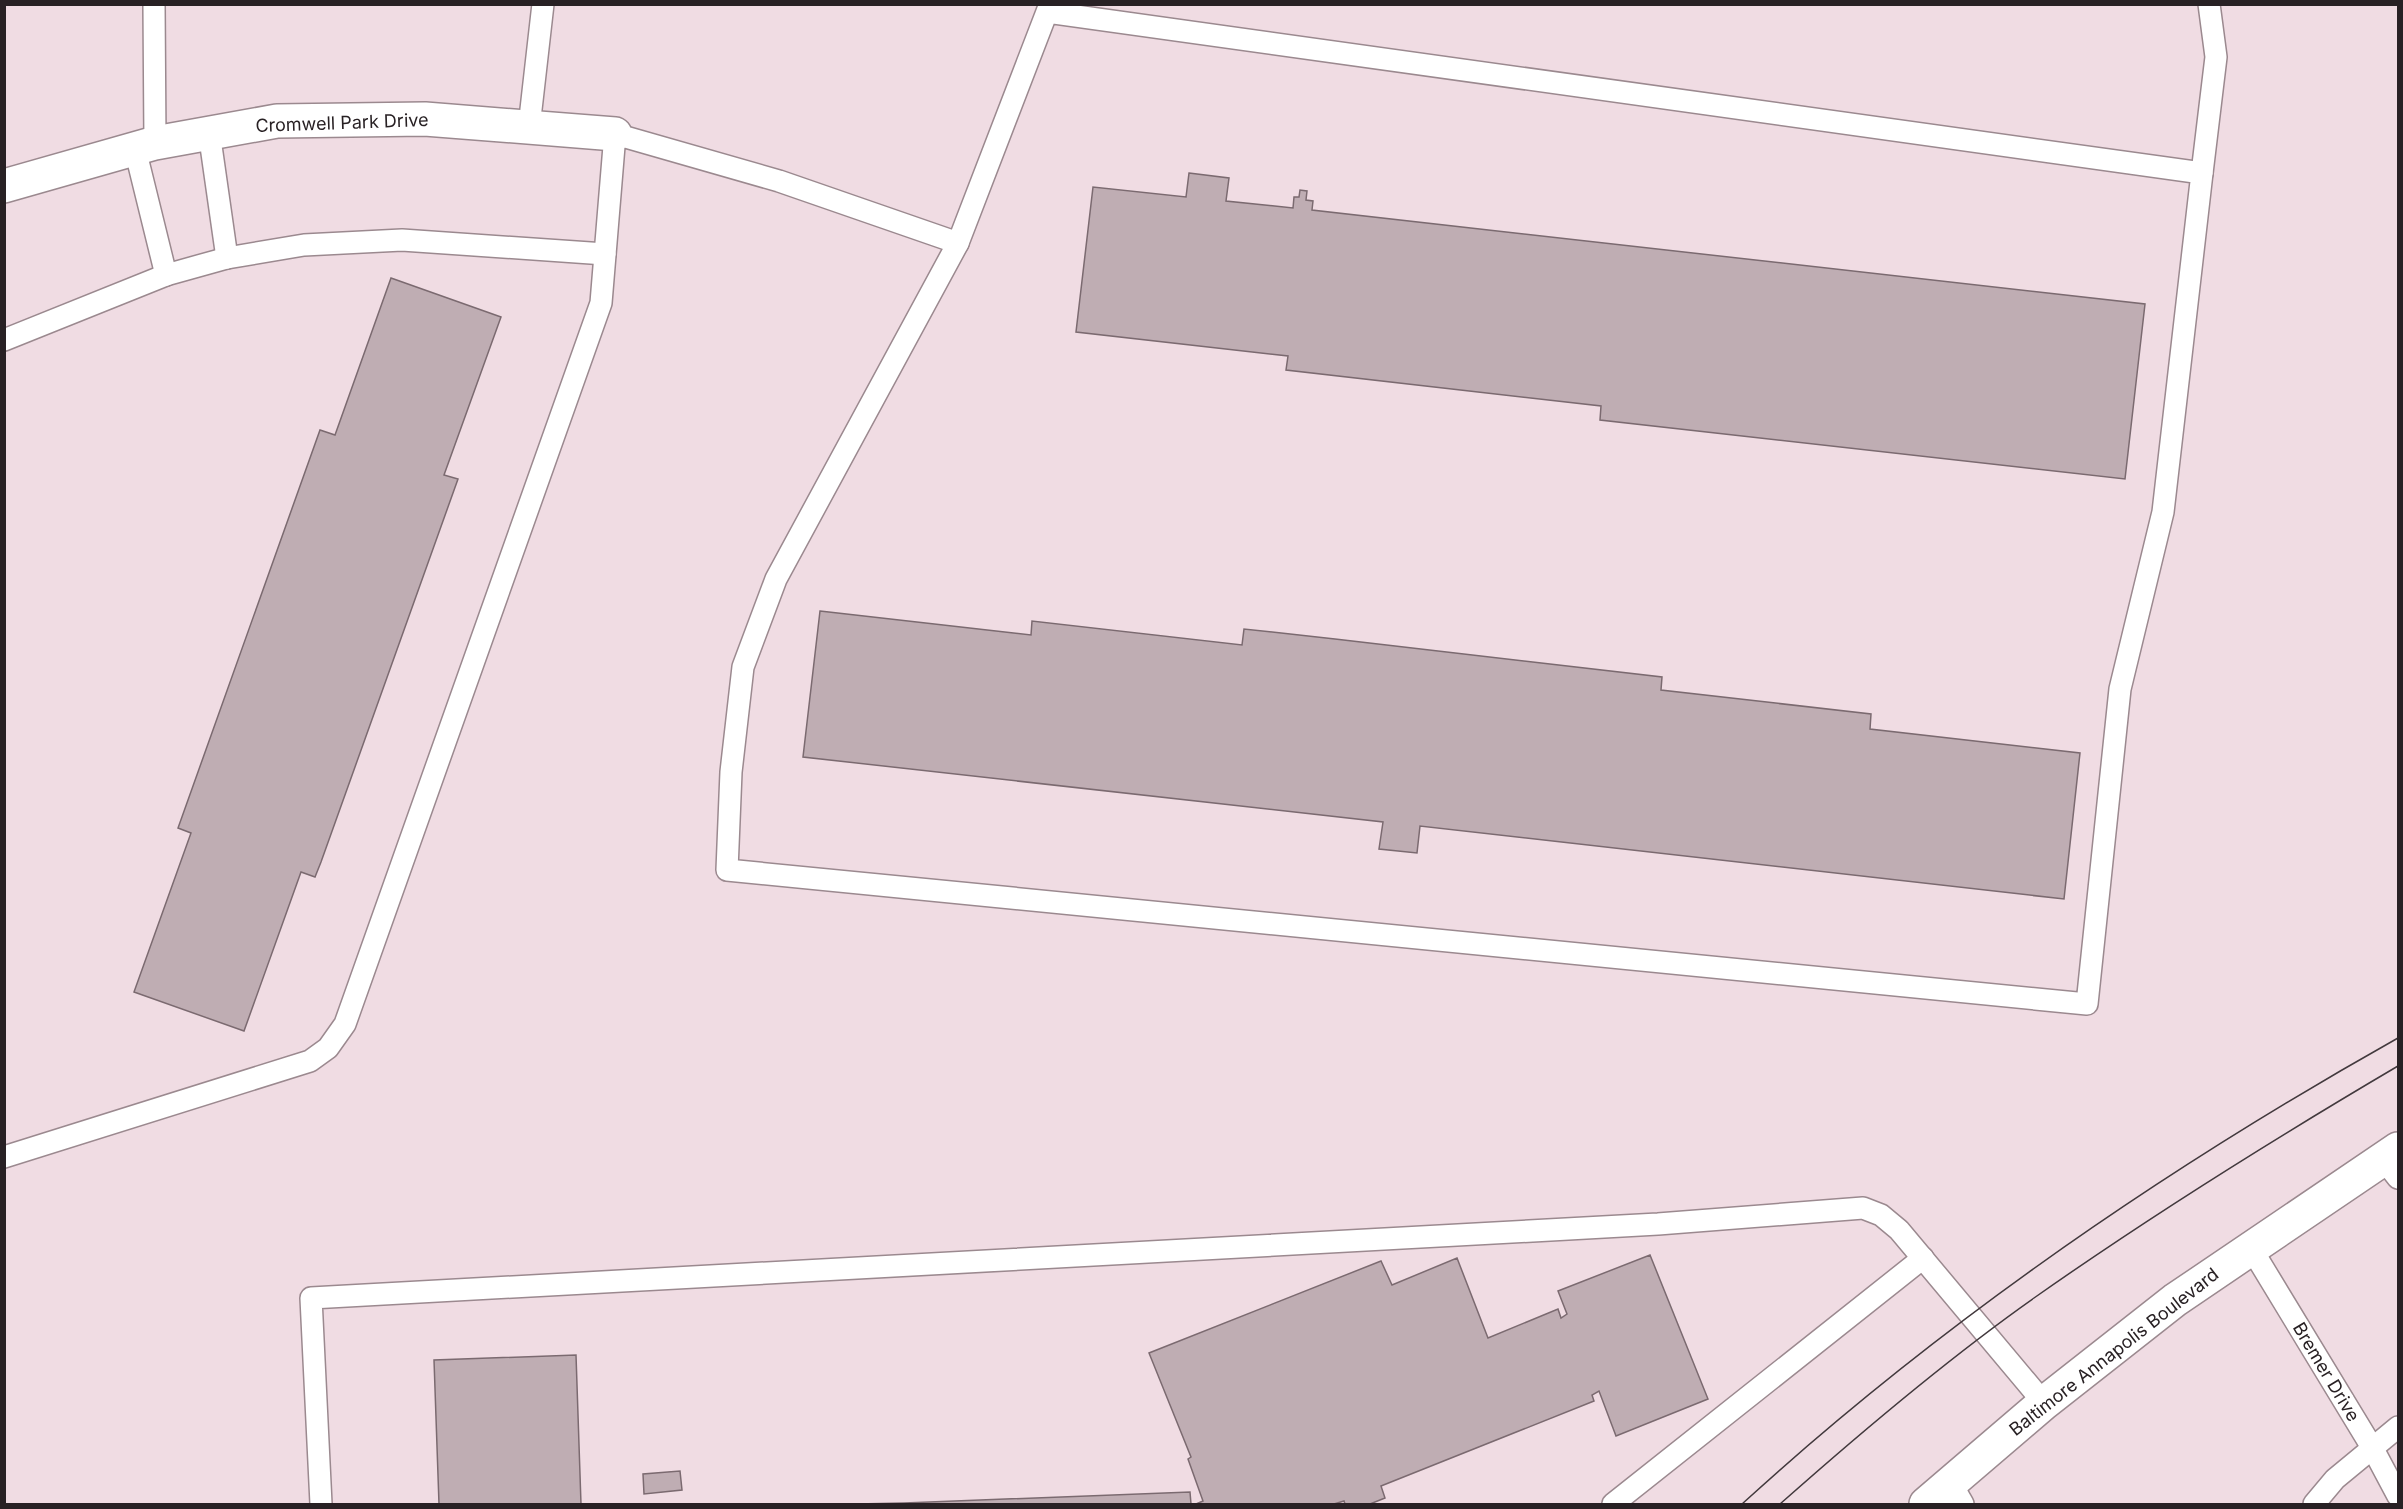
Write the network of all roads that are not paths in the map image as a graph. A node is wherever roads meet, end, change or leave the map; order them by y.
1 (154, 4) edge
2 (543, 4) edge
3 (2209, 4) edge
4 (1049, 8) edge
5 (529, 126) junction
6 (209, 132) junction
7 (615, 134) junction
8 (145, 146) junction
9 (2202, 173) junction
10 (4, 186) edge
11 (958, 243) junction
12 (605, 254) junction
13 (227, 258) junction
14 (166, 275) junction
15 (4, 340) edge
16 (4, 1157) edge
17 (2394, 1162) edge
18 (2252, 1248) junction
19 (1923, 1258) junction
20 (2044, 1403) junction
21 (2398, 1427) edge
22 (2373, 1449) junction
23 (1957, 1494) edge
24 (2398, 1496) edge
25 (321, 1504) edge
26 (1613, 1504) edge
27 (1926, 1504) edge
28 (2314, 1504) edge

1 - 8 lane
2 - 5 lane
3 - 9 lane
4 - 9 lane
4 - 11 lane
5 - 6 street, Cromwell Park Drive
5 - 7 street, Cromwell Park Drive
6 - 8 street, Cromwell Park Drive
6 - 13 lane
7 - 11 lane
7 - 12 lane
8 - 10 street, Cromwell Park Drive
8 - 14 lane
9 - 11 lane
12 - 13 lane
12 - 16 lane
13 - 14 lane
14 - 15 lane
17 - 18 street, Baltimore Annapolis Boulevard
18 - 20 street, Baltimore Annapolis Boulevard
18 - 22 lane, Bremer Drive
19 - 20 lane
19 - 25 lane
19 - 26 lane
20 - 23 street, Baltimore Annapolis Boulevard
21 - 22 lane
22 - 24 lane, Bremer Drive
22 - 28 lane
23 - 27 street, Baltimore Annapolis Boulevard

